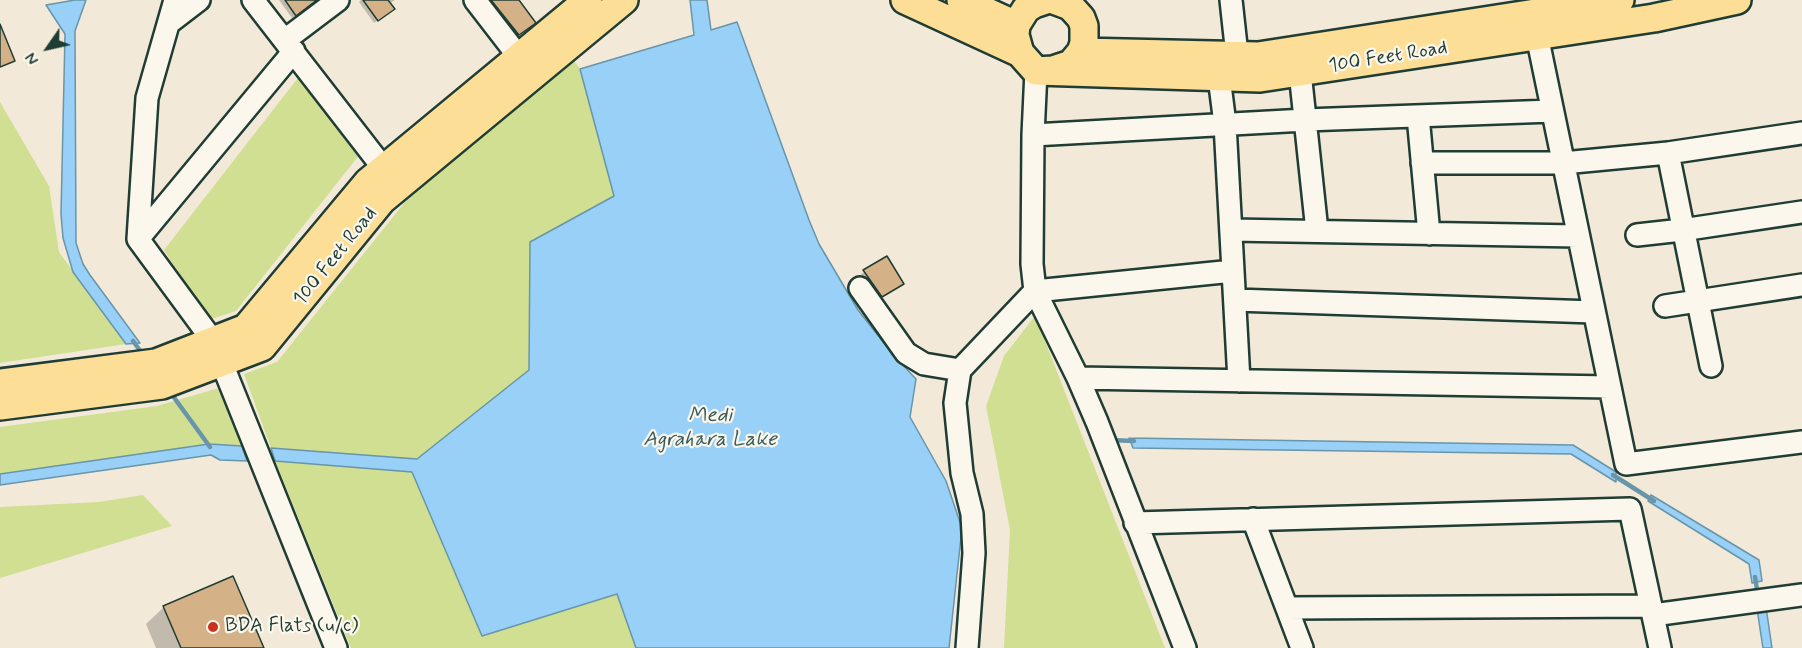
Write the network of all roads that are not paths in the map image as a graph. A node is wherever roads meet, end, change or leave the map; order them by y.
1 (175, 0) edge
2 (199, 0) edge
3 (254, 0) edge
4 (338, 0) edge
5 (475, 0) edge
6 (588, 0) edge
7 (624, 0) edge
8 (906, 0) edge
9 (961, 0) edge
10 (1056, 0) edge
11 (1231, 0) edge
12 (1620, 0) edge
13 (1737, 0) edge
14 (169, 23) junction
15 (1016, 25) junction
16 (1534, 25) junction
17 (289, 45) junction
18 (1081, 52) junction
19 (1237, 55) junction
20 (519, 57) junction
21 (1028, 62) junction
22 (1300, 72) junction
23 (1219, 77) junction
24 (1552, 111) junction
25 (1418, 116) junction
26 (1305, 120) junction
27 (1225, 124) junction
28 (1802, 133) edge
29 (1033, 135) junction
30 (1668, 153) junction
31 (1563, 163) junction
32 (1422, 164) junction
33 (384, 169) junction
34 (1802, 212) edge
35 (1231, 230) junction
36 (1683, 230) junction
37 (1317, 231) junction
38 (1429, 234) junction
39 (1637, 235) dead end
40 (1578, 236) junction
41 (138, 239) junction
42 (1233, 271) junction
43 (1802, 285) edge
44 (860, 288) dead end
45 (1035, 291) junction
46 (1235, 300) junction
47 (1697, 300) junction
48 (1665, 306) dead end
49 (1594, 312) junction
50 (217, 352) junction
51 (1711, 366) dead end
52 (960, 370) junction
53 (131, 378) junction
54 (1078, 378) junction
55 (1239, 381) junction
56 (0, 383) edge
57 (1610, 387) junction
58 (0, 406) edge
59 (1802, 442) edge
60 (1253, 519) junction
61 (1135, 523) junction
62 (1802, 595) edge
63 (1287, 608) junction
64 (1652, 611) junction
65 (336, 648) edge
66 (967, 648) edge
67 (1185, 648) edge
68 (1302, 648) edge
69 (1660, 648) edge

1 - 14 street
2 - 14 street
3 - 17 street
4 - 17 street
5 - 20 street
6 - 20 main road, 100 Feet Road
7 - 50 main road, 100 Feet Road
8 - 21 main road, 100 Feet Road
9 - 15 main road
10 - 15 main road
10 - 18 main road
11 - 19 street
12 - 16 main road, 100 Feet Road
13 - 16 main road, 100 Feet Road
14 - 41 street
15 - 21 main road
16 - 19 main road, 100 Feet Road
16 - 22 main road, 100 Feet Road
16 - 24 street
17 - 33 street
17 - 41 street
18 - 19 main road, 100 Feet Road
18 - 21 main road
20 - 33 main road, 100 Feet Road
21 - 23 main road, 100 Feet Road
21 - 29 street
22 - 23 main road, 100 Feet Road
22 - 26 street
23 - 27 street
24 - 25 street
24 - 31 street
25 - 26 street
25 - 32 street
26 - 27 street
26 - 37 street
27 - 29 street
27 - 35 street
28 - 30 street
29 - 45 street
30 - 31 street
30 - 36 street
31 - 32 street
31 - 40 street
32 - 38 street
33 - 50 main road, 100 Feet Road
34 - 36 street
35 - 37 street
35 - 42 street
36 - 39 street
36 - 47 street
37 - 38 street
38 - 40 street
40 - 49 street
41 - 50 street
42 - 45 street
42 - 46 street
43 - 47 street
44 - 52 street
45 - 52 street
45 - 54 street
46 - 49 street
46 - 55 street
47 - 48 street
47 - 51 street
49 - 57 street
50 - 53 main road, 100 Feet Road
50 - 65 street
52 - 66 street
53 - 56 main road, 100 Feet Road
53 - 58 main road, 100 Feet Road
54 - 55 street
54 - 61 street
55 - 57 street
57 - 59 street
60 - 61 street
60 - 63 street
60 - 64 street
61 - 67 street
62 - 64 street
63 - 64 street
63 - 68 street
64 - 69 street

